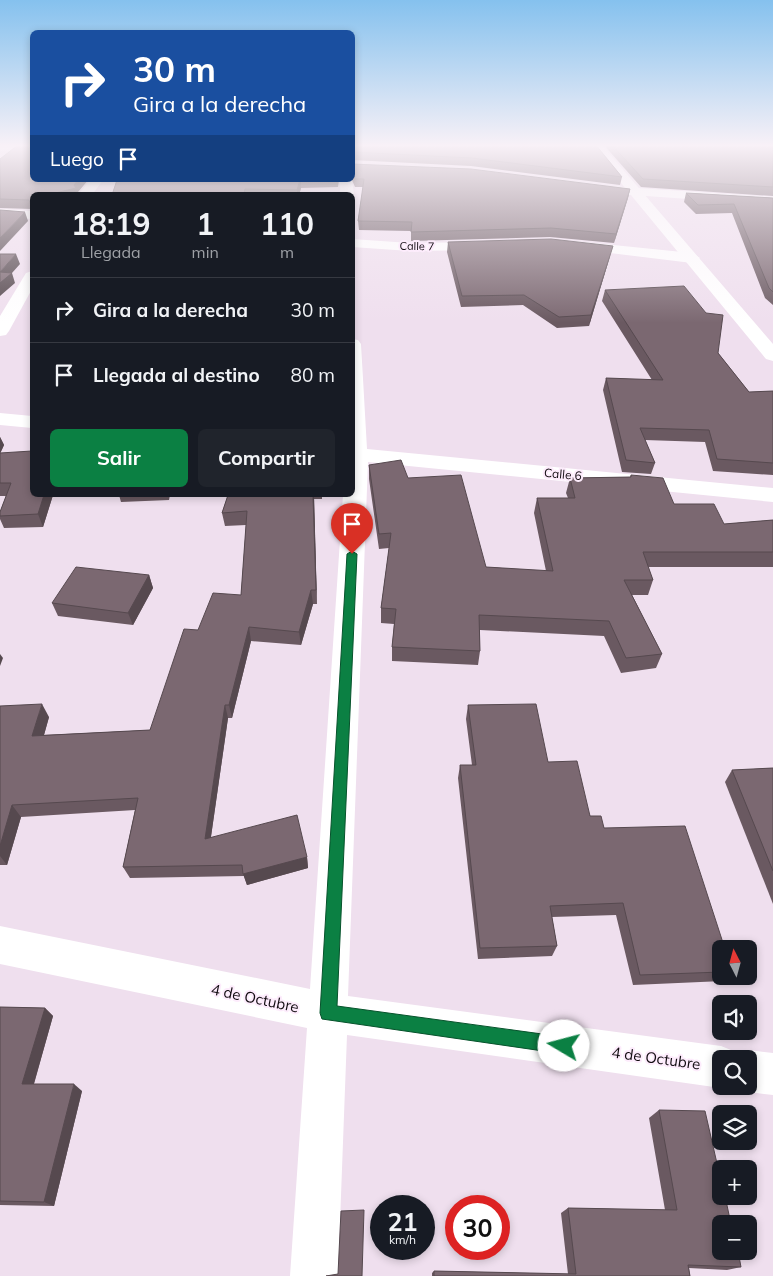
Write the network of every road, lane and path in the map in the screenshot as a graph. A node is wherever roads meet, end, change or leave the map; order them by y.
1 (645, 204) edge
2 (0, 213) edge
3 (30, 215) edge
4 (355, 243) edge
5 (558, 244) edge
6 (499, 246) edge
7 (692, 258) junction
8 (30, 279) edge
9 (0, 331) edge
10 (769, 346) edge
11 (0, 419) edge
12 (30, 422) edge
13 (355, 454) edge
14 (773, 495) edge
15 (353, 497) edge
16 (0, 945) edge
17 (328, 1013) junction
18 (712, 1066) edge
19 (757, 1072) edge
20 (773, 1074) edge
21 (314, 1276) edge

1 - 7 street
2 - 3 street
4 - 6 street, Calle 7
5 - 7 street
7 - 10 street
8 - 9 street
11 - 12 street
13 - 14 street, Calle 6
15 - 17 street
16 - 17 street, 4 de Octubre
17 - 18 street, 4 de Octubre
17 - 21 street
19 - 20 street

